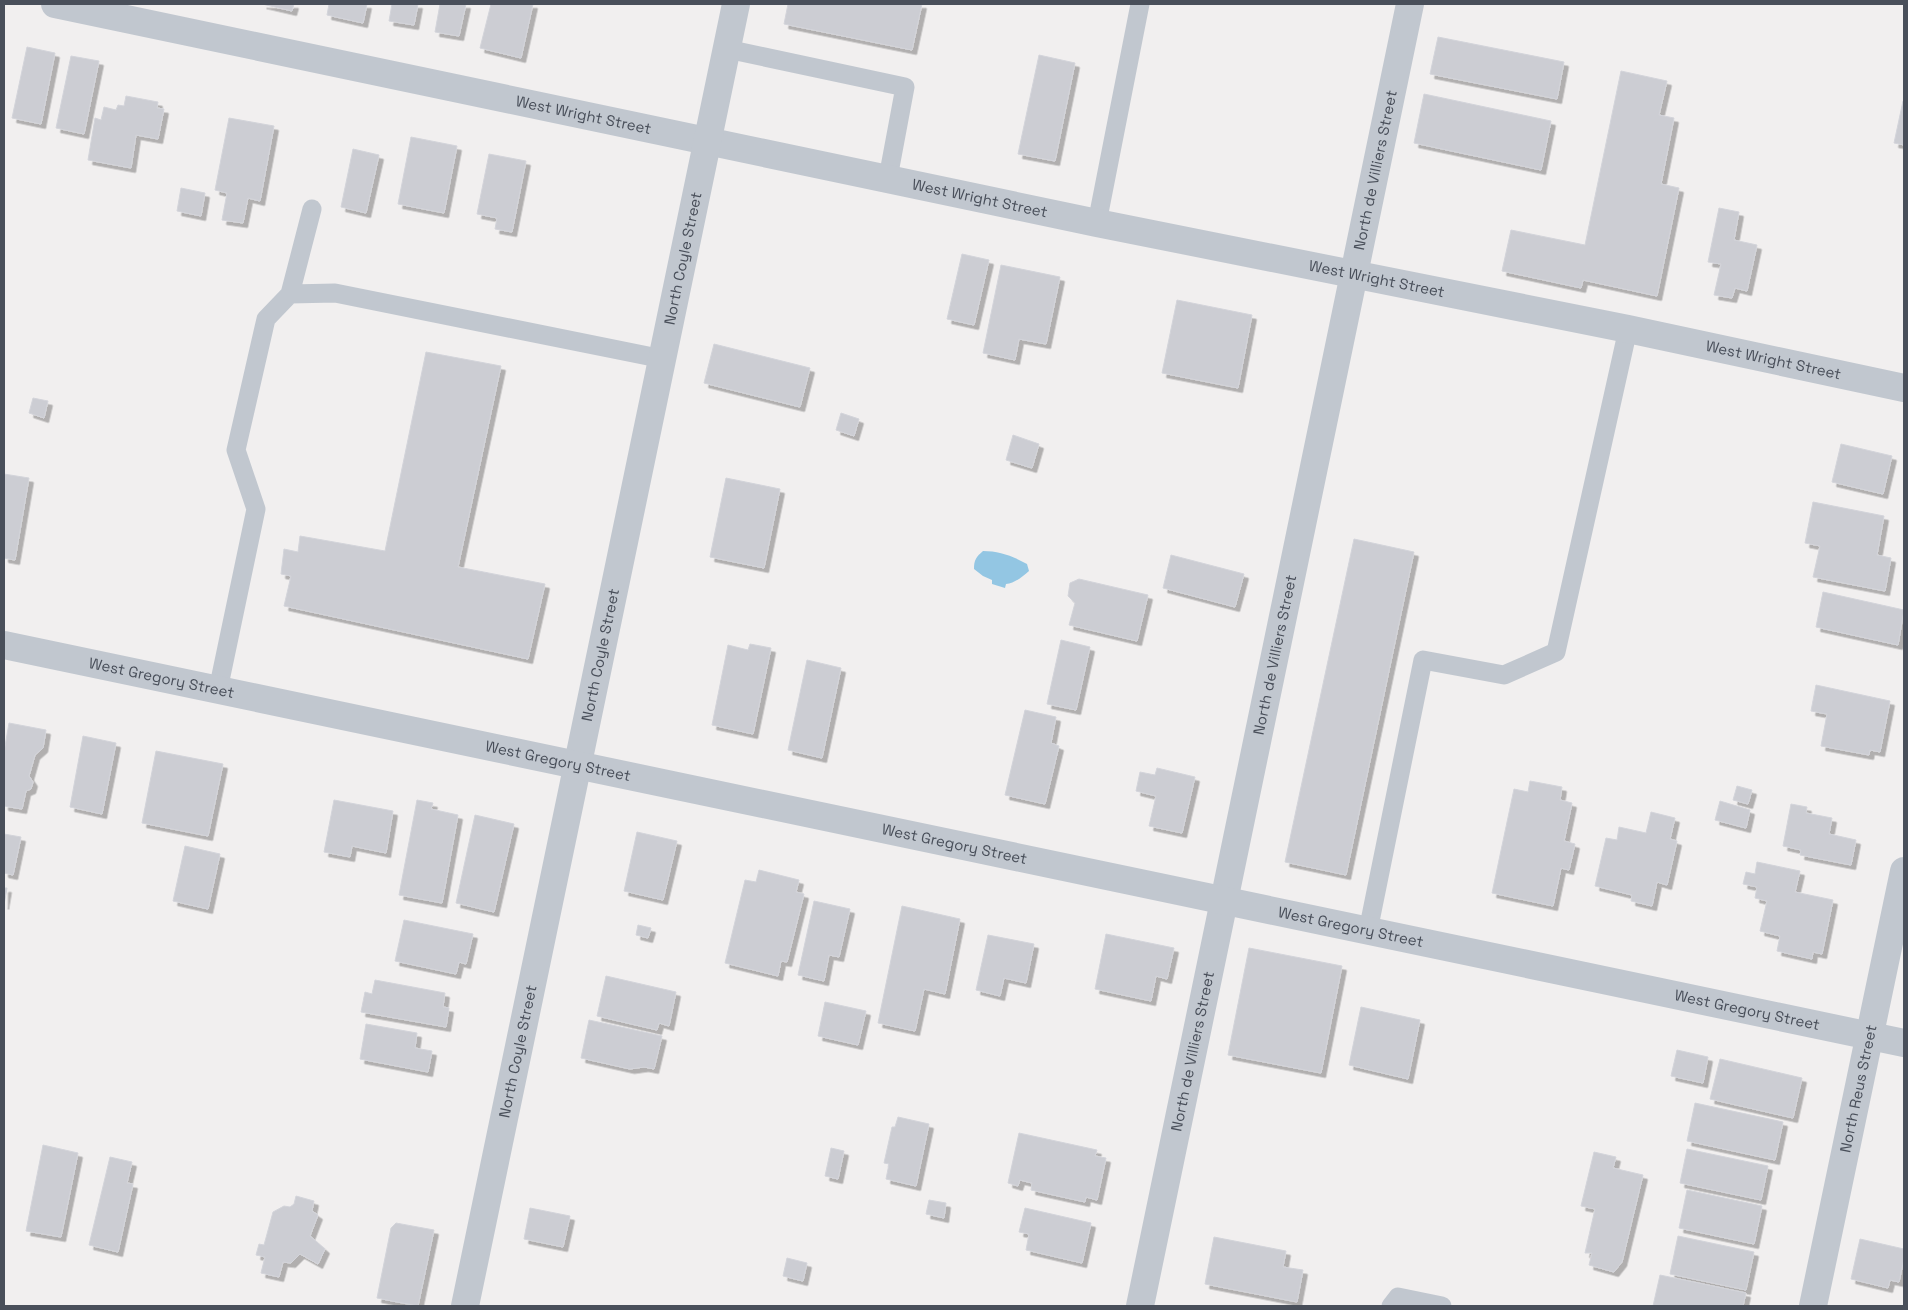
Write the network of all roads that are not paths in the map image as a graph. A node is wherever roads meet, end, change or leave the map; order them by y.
1 (55, 4) edge
2 (736, 4) edge
3 (1140, 4) edge
4 (1410, 4) edge
5 (727, 49) junction
6 (708, 140) junction
7 (888, 178) junction
8 (312, 209) dead end
9 (1097, 223) junction
10 (1354, 274) junction
11 (290, 294) junction
12 (1628, 329) junction
13 (663, 359) junction
14 (1904, 388) edge
15 (4, 645) edge
16 (218, 690) junction
17 (577, 765) junction
18 (1904, 871) edge
19 (1224, 900) junction
20 (1368, 931) junction
21 (1870, 1036) junction
22 (1904, 1043) edge
23 (465, 1306) edge
24 (1140, 1306) edge
25 (1391, 1306) edge
26 (1442, 1306) edge
27 (1813, 1306) edge

1 - 6 street, West Wright Street
2 - 5 street, North Coyle Street
3 - 9 lane
4 - 10 street, North de Villiers Street
5 - 6 street, North Coyle Street
5 - 7 lane
6 - 7 street, West Wright Street
6 - 13 street, North Coyle Street
7 - 9 street, West Wright Street
8 - 11 lane
9 - 10 street, West Wright Street
10 - 12 street, West Wright Street
10 - 19 street, North de Villiers Street
11 - 13 lane
11 - 16 lane
12 - 14 street, West Wright Street
12 - 20 lane
13 - 17 street, North Coyle Street
15 - 16 street, West Gregory Street
16 - 17 street, West Gregory Street
17 - 19 street, West Gregory Street
17 - 23 street, North Coyle Street
18 - 21 street, North Reus Street
19 - 20 street, West Gregory Street
19 - 24 street, North de Villiers Street
20 - 21 street, West Gregory Street
21 - 22 street, West Gregory Street
21 - 27 street, North Reus Street
25 - 26 lane

